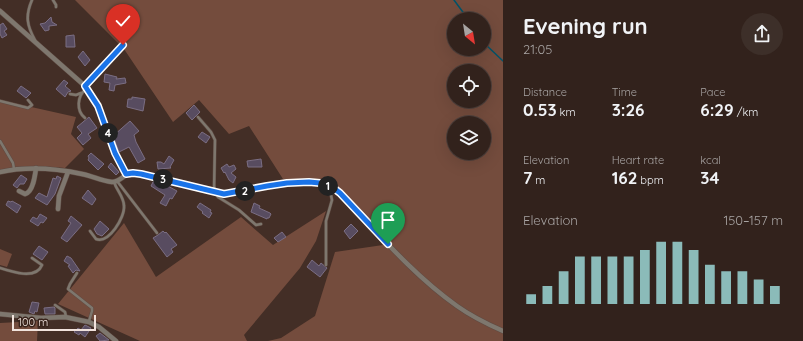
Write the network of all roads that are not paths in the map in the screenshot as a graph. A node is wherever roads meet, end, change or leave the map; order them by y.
1 (32, 0) edge
2 (53, 0) edge
3 (56, 7) dead end
4 (0, 11) edge
5 (35, 42) junction
6 (86, 87) junction
7 (82, 93) junction
8 (70, 94) dead end
9 (28, 100) dead end
10 (0, 101) edge
11 (198, 117) dead end
12 (85, 118) dead end
13 (0, 141) edge
14 (36, 168) junction
15 (14, 170) junction
16 (0, 172) edge
17 (68, 172) junction
18 (126, 174) junction
19 (116, 182) junction
20 (329, 186) junction
21 (19, 191) dead end
22 (215, 192) junction
23 (58, 209) dead end
24 (260, 224) dead end
25 (90, 231) dead end
26 (157, 233) dead end
27 (32, 258) dead end
28 (326, 265) dead end
29 (0, 268) edge
30 (77, 273) dead end
31 (55, 305) dead end
32 (0, 314) edge
33 (66, 318) junction
34 (89, 322) junction
35 (503, 331) edge
36 (114, 340) edge

1 - 5 lane
2 - 3 lane
4 - 5 street
5 - 6 street
6 - 7 lane
6 - 18 street
7 - 8 lane
7 - 12 lane
9 - 10 lane
11 - 22 lane
13 - 15 lane
14 - 15 street
14 - 17 street
14 - 21 street
15 - 16 street
17 - 19 street
17 - 23 street
18 - 19 street
18 - 22 street
19 - 25 lane
19 - 26 lane
20 - 22 street
20 - 28 lane
20 - 35 street
22 - 24 lane
27 - 29 lane
30 - 34 lane
31 - 33 lane
32 - 33 street
33 - 34 street
34 - 36 street

